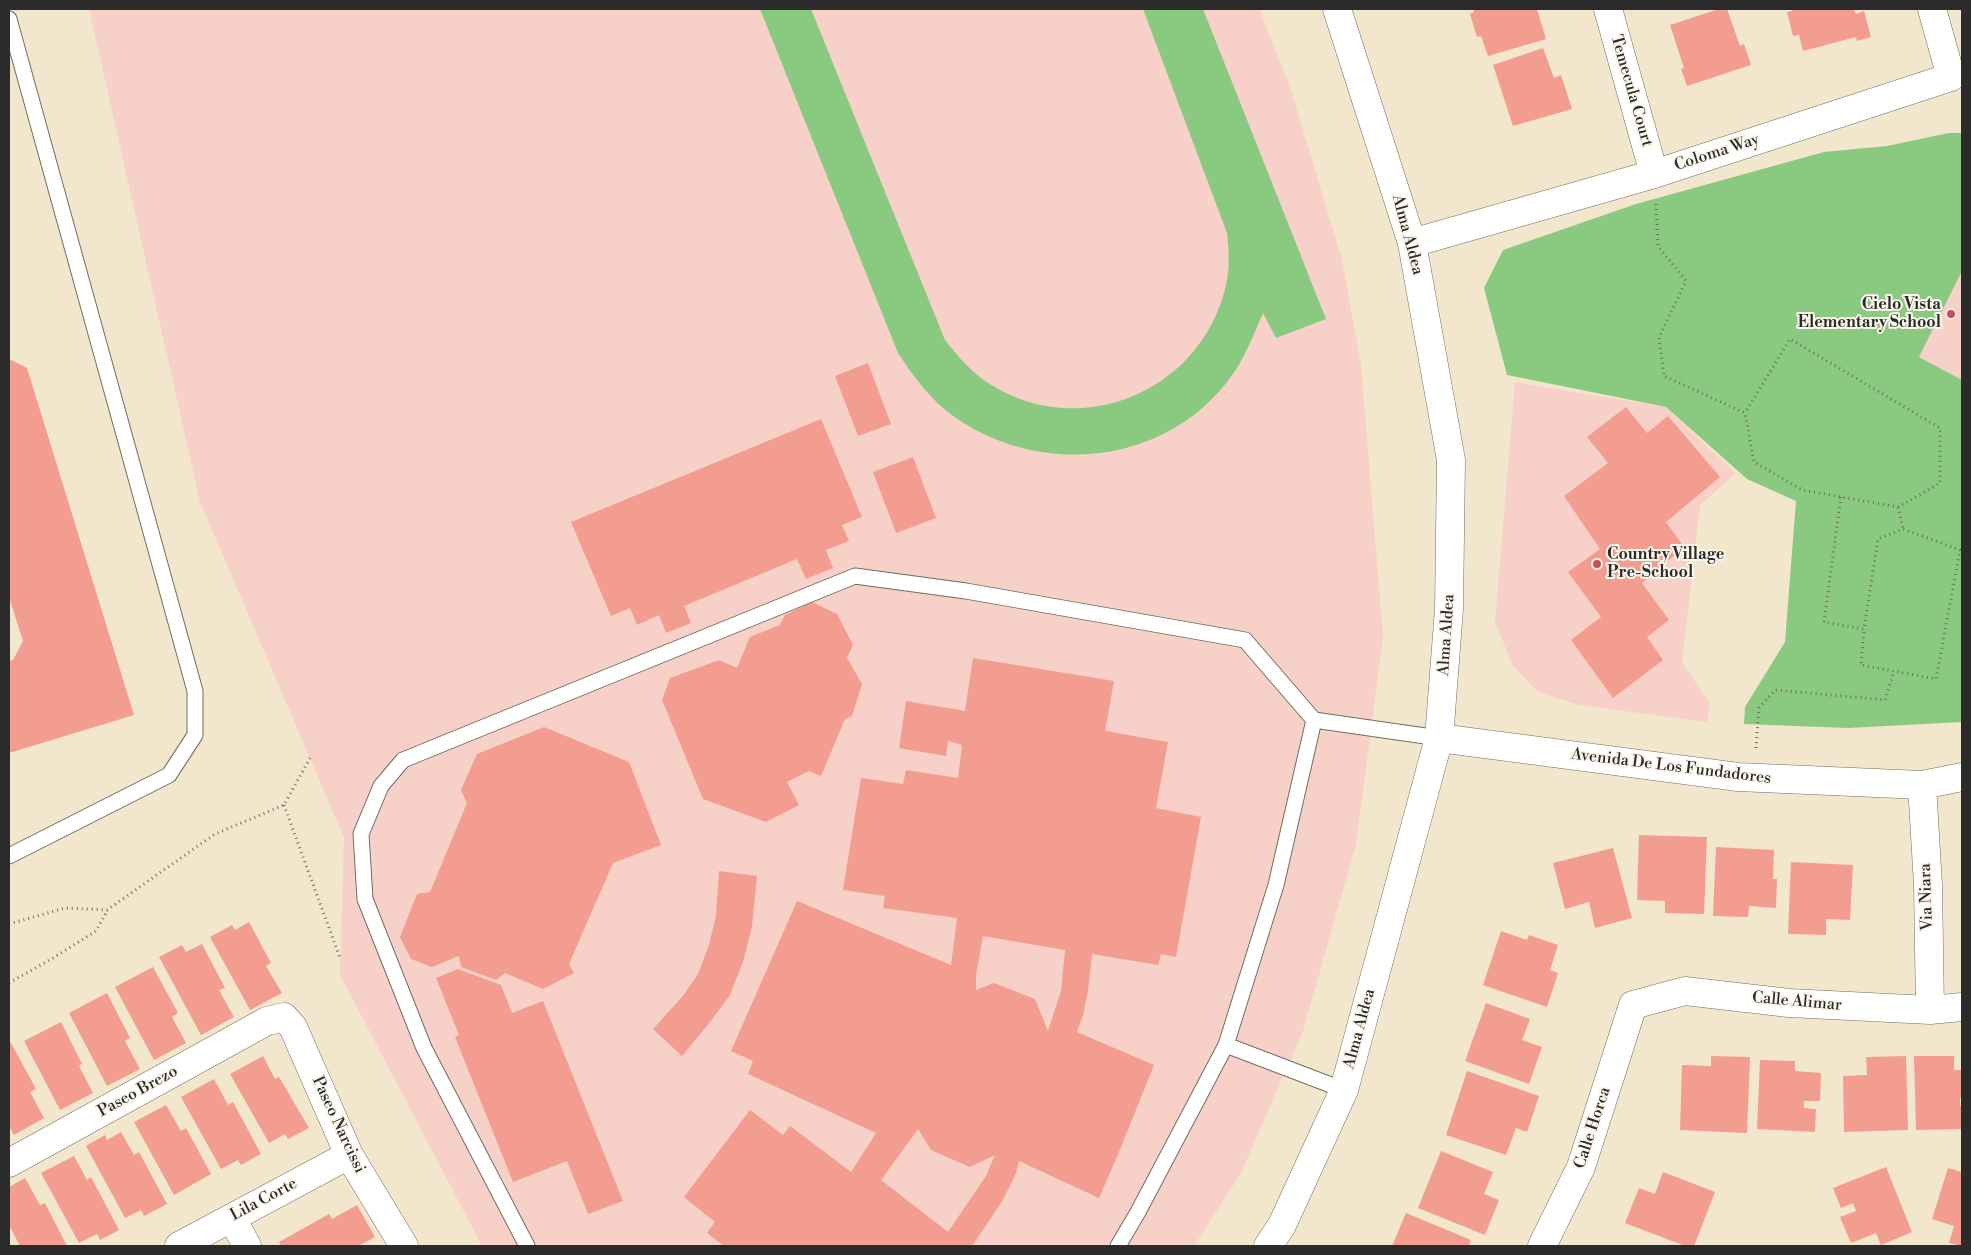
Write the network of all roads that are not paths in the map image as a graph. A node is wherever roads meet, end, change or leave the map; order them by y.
1 (1336, 9) edge
2 (1608, 9) edge
3 (1932, 9) edge
4 (9, 19) edge
5 (1654, 174) junction
6 (1412, 243) junction
7 (1314, 720) junction
8 (1439, 738) junction
9 (1962, 777) edge
10 (1922, 785) junction
11 (9, 856) edge
12 (1633, 1005) joint
13 (1962, 1007) edge
14 (1930, 1010) junction
15 (268, 1021) joint
16 (1226, 1044) junction
17 (1344, 1090) junction
18 (349, 1155) junction
19 (9, 1162) edge
20 (232, 1218) junction
21 (179, 1246) edge
22 (248, 1246) edge
23 (404, 1246) edge
24 (527, 1246) edge
25 (1118, 1246) edge
26 (1268, 1246) edge
27 (1542, 1246) edge

1 - 6 street, Alma Aldea
2 - 5 street, Temecula Court
3 - 5 street, Coloma Way
4 - 11 lane
5 - 6 street, Coloma Way
6 - 8 street, Alma Aldea
7 - 8 lane
7 - 16 lane
7 - 24 lane
8 - 10 street, Avenida De Los Fundadores
8 - 17 street, Alma Aldea
9 - 10 street, Avenida De Los Fundadores
10 - 14 street, Via Niara
12 - 14 street, Calle Alimar
12 - 27 street, Calle Horca
13 - 14 street, Calle Alimar
15 - 18 street, Paseo Narcissi
15 - 19 street, Paseo Brezo
16 - 17 lane
16 - 25 lane
17 - 26 street, Alma Aldea
18 - 20 street, Lila Corte
18 - 23 street, Paseo Narcissi
20 - 21 street, Lila Corte
20 - 22 street

